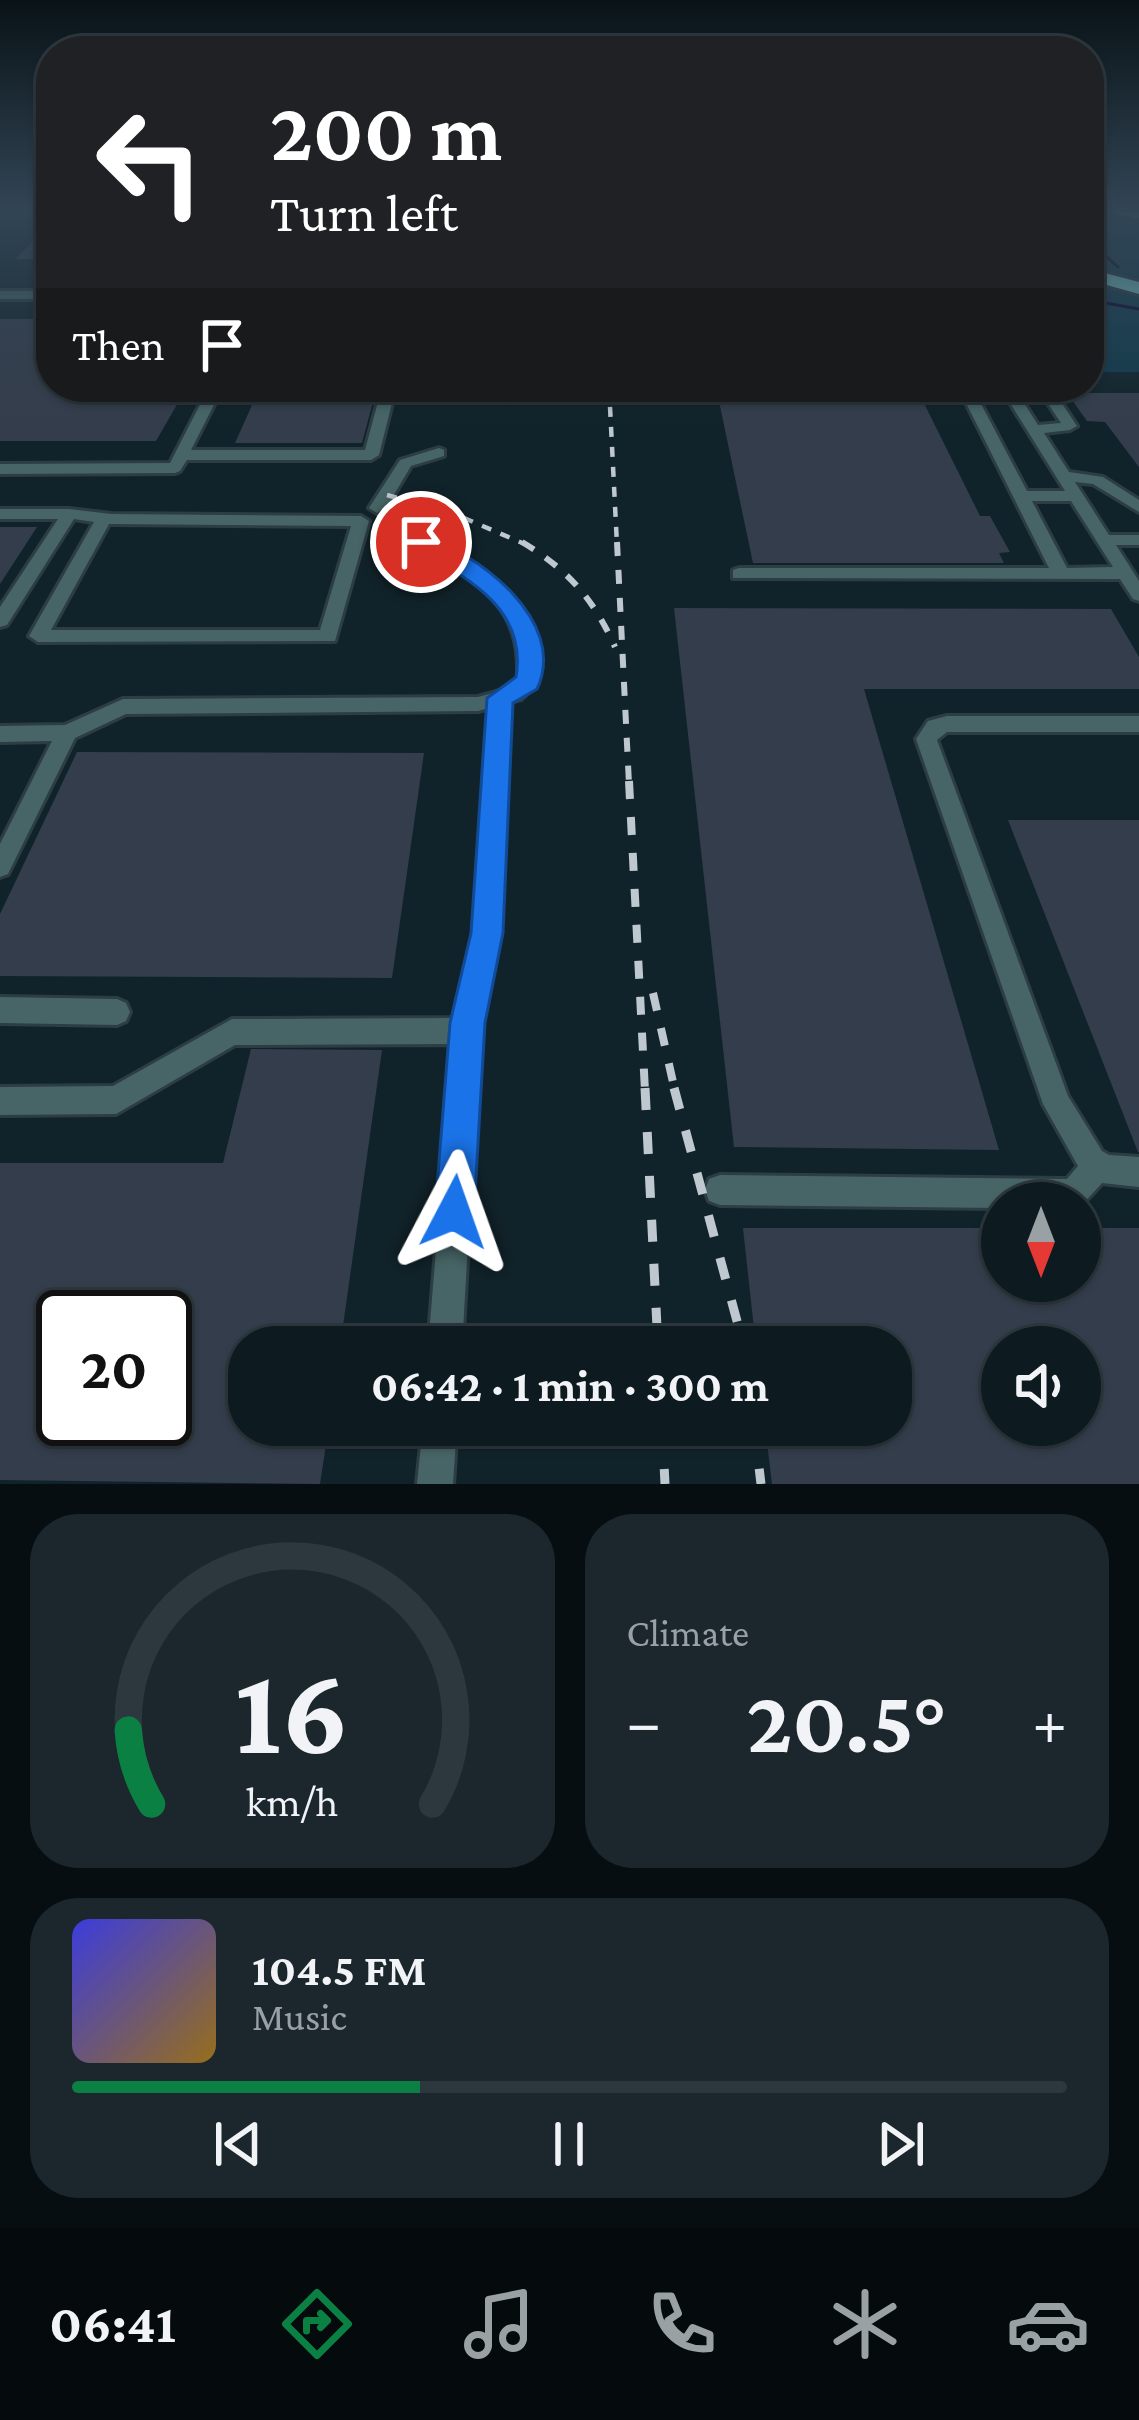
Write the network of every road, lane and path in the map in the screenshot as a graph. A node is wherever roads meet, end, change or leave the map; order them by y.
1 (36, 295) edge
2 (0, 296) edge
3 (208, 402) edge
4 (385, 402) edge
5 (973, 402) edge
6 (1017, 402) edge
7 (1054, 402) edge
8 (976, 408) junction
9 (1021, 409) junction
10 (1034, 430) junction
11 (439, 453) dead end
12 (181, 455) junction
13 (0, 469) edge
14 (1064, 476) junction
15 (1020, 496) junction
16 (1076, 496) junction
17 (384, 500) junction
18 (1139, 507) edge
19 (0, 514) edge
20 (69, 514) junction
21 (104, 518) junction
22 (361, 520) junction
23 (1104, 540) junction
24 (1139, 540) edge
25 (1061, 573) junction
26 (1125, 573) junction
27 (739, 574) dead end
28 (1139, 595) edge
29 (0, 621) edge
30 (500, 698) junction
31 (1139, 724) edge
32 (67, 733) junction
33 (0, 734) edge
34 (0, 867) edge
35 (0, 1010) edge
36 (117, 1012) dead end
37 (467, 1031) junction
38 (0, 1101) edge
39 (1098, 1165) junction
40 (1139, 1172) edge
41 (720, 1190) dead end
42 (446, 1326) edge
43 (438, 1446) edge
44 (435, 1484) edge

1 - 2 street
3 - 12 street
4 - 12 street
5 - 8 street
6 - 9 street
7 - 10 street
8 - 9 street
8 - 15 street
9 - 10 street
10 - 14 street
11 - 17 street
12 - 13 street
14 - 16 street
14 - 18 street
15 - 16 street
15 - 25 street
16 - 23 street
17 - 22 street
17 - 30 street
19 - 20 street
20 - 21 street
20 - 29 street
21 - 22 street
21 - 22 street
23 - 24 street
23 - 26 street
25 - 26 street
25 - 27 street
26 - 28 street
30 - 32 street
30 - 37 street
31 - 39 street
32 - 33 street
32 - 34 street
35 - 36 street
37 - 38 street
37 - 42 street
39 - 40 street
39 - 41 street
43 - 44 street

